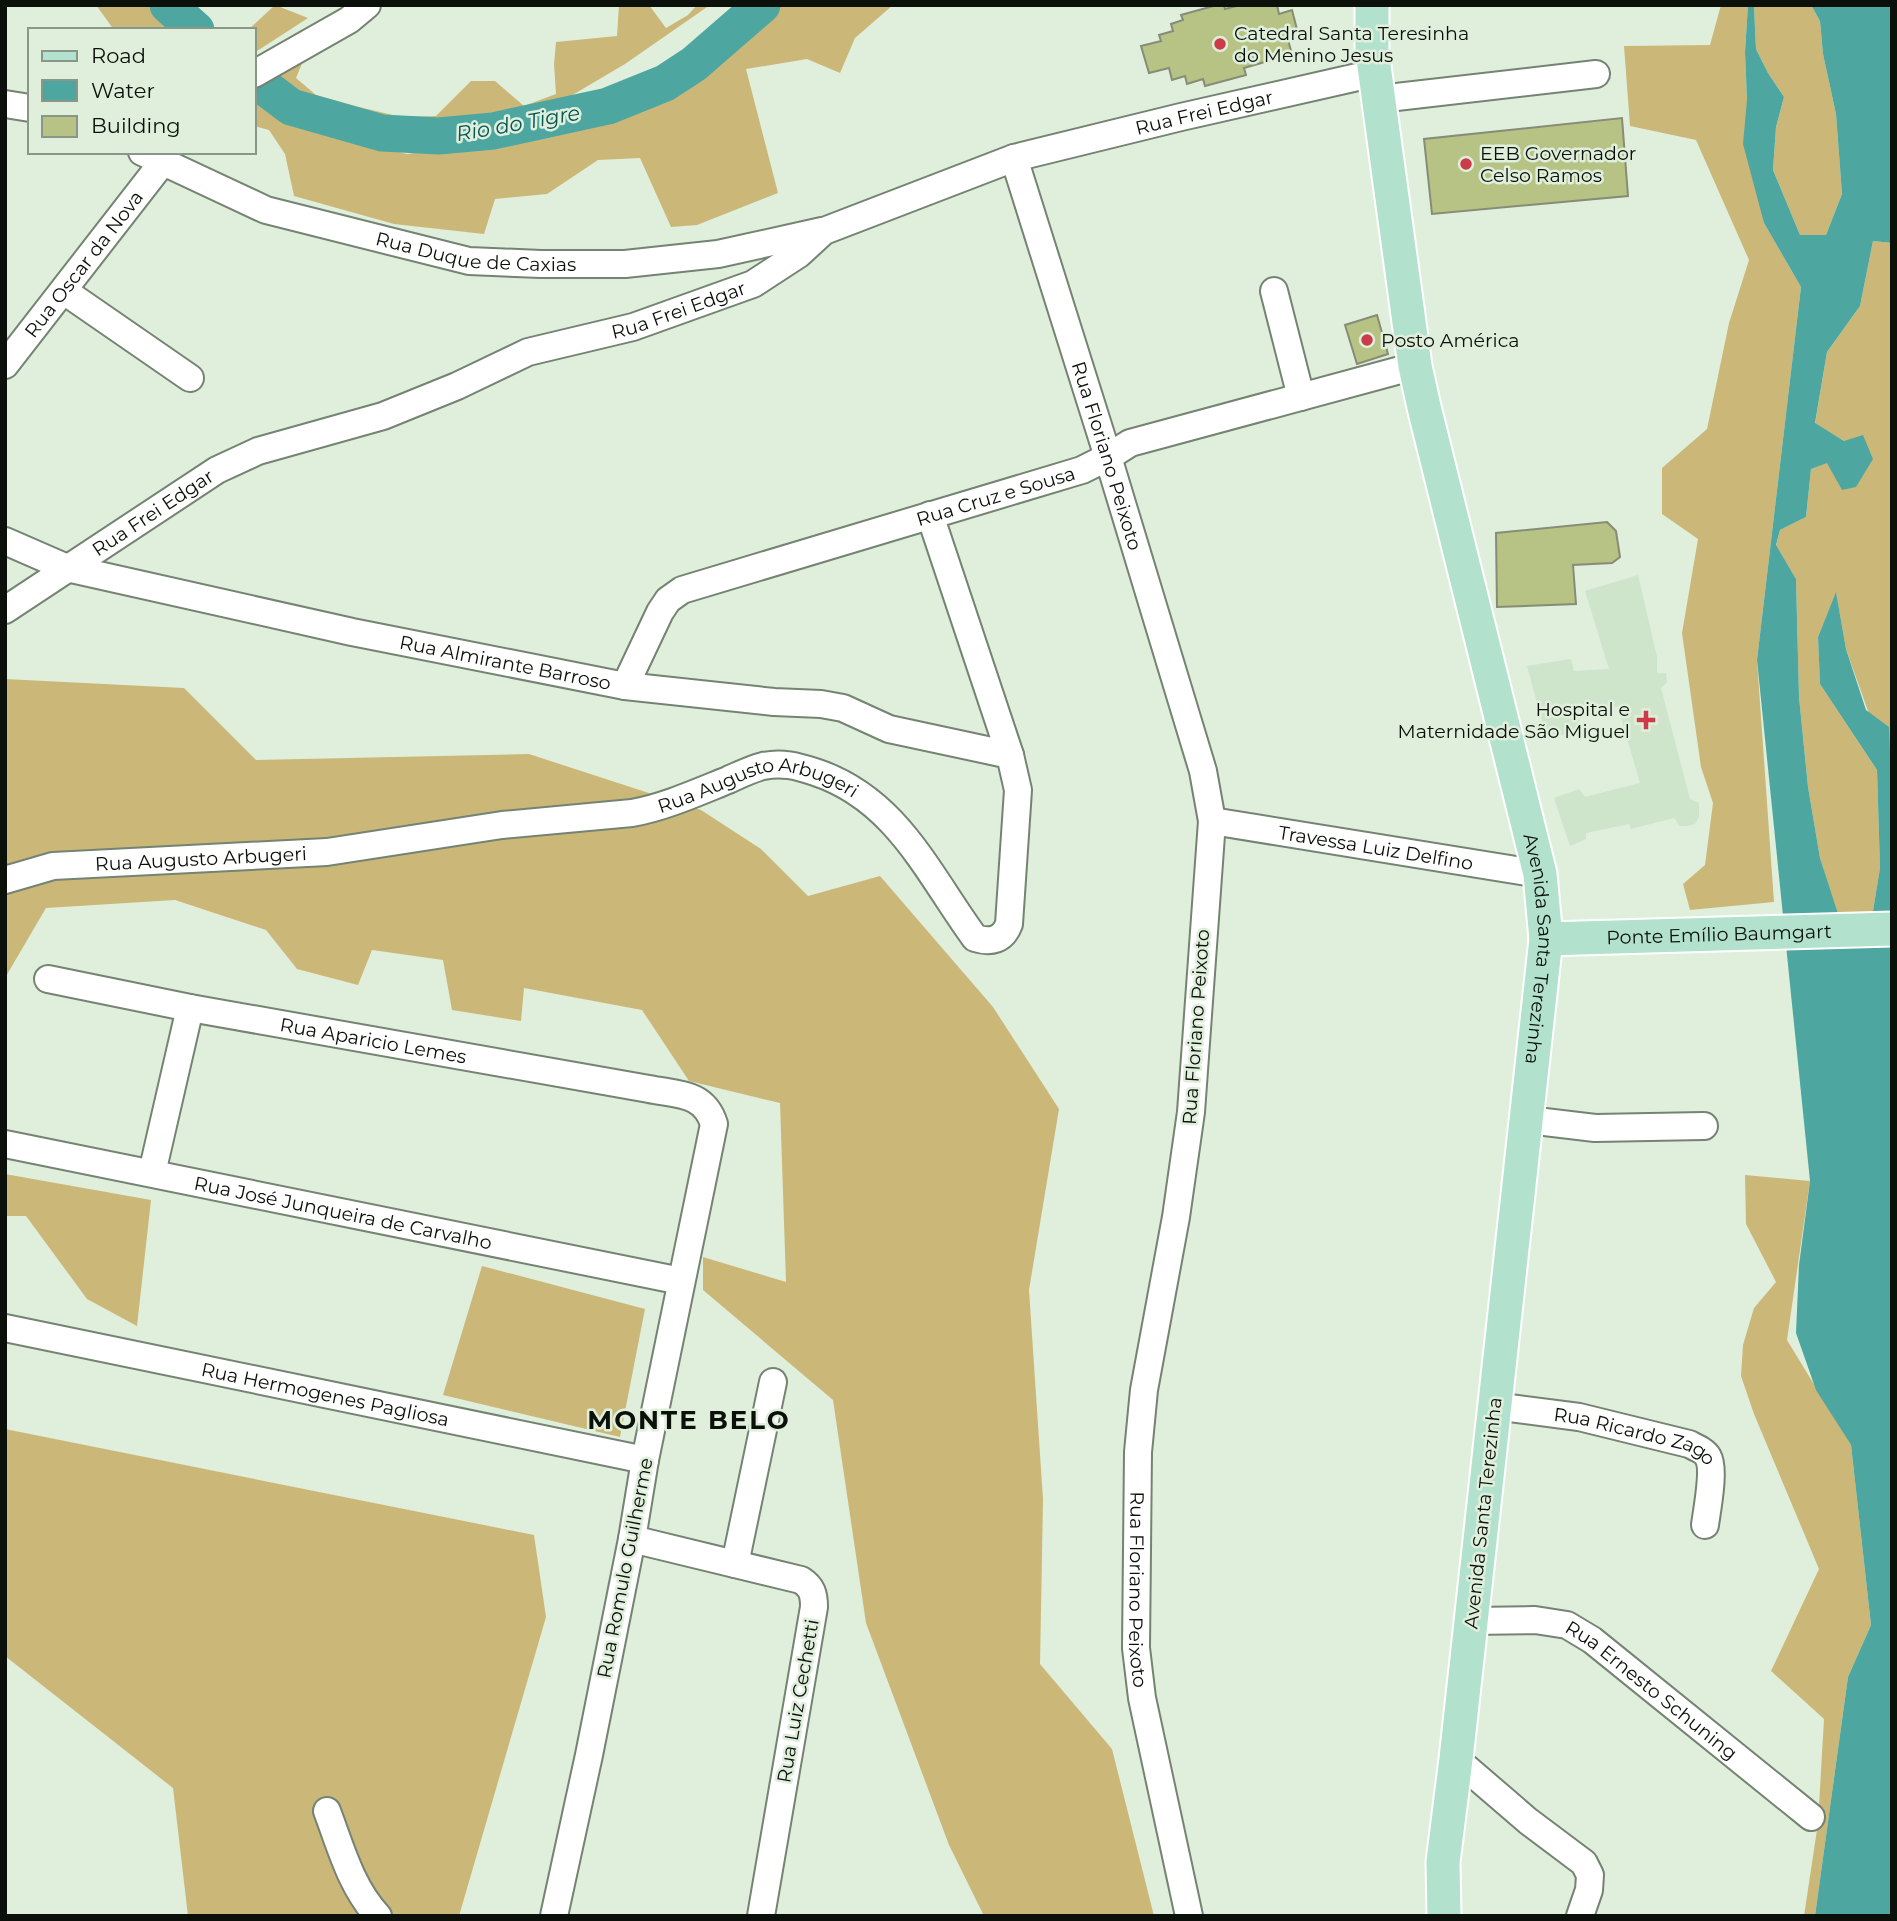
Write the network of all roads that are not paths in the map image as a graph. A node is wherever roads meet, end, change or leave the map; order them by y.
1 (1355, 5) edge
2 (1372, 5) edge
3 (358, 13) edge
4 (1371, 38) junction
5 (256, 73) edge
6 (1596, 74) dead end
7 (1377, 86) junction
8 (5, 104) edge
9 (28, 108) edge
10 (152, 158) edge
11 (1014, 158) junction
12 (824, 231) junction
13 (64, 291) junction
14 (1274, 291) dead end
15 (5, 365) edge
16 (1415, 366) junction
17 (190, 378) dead end
18 (1301, 397) junction
19 (1108, 457) junction
20 (930, 515) junction
21 (5, 541) edge
22 (67, 568) junction
23 (5, 610) edge
24 (625, 686) junction
25 (1010, 755) junction
26 (1212, 821) junction
27 (1540, 874) junction
28 (5, 880) edge
29 (1892, 929) edge
30 (1546, 939) junction
31 (48, 979) dead end
32 (190, 1008) junction
33 (699, 1100) joint
34 (1528, 1120) junction
35 (1704, 1126) dead end
36 (5, 1144) edge
37 (152, 1173) junction
38 (681, 1281) junction
39 (5, 1328) edge
40 (773, 1382) dead end
41 (1494, 1406) junction
42 (645, 1460) junction
43 (1705, 1525) dead end
44 (632, 1539) junction
45 (735, 1564) junction
46 (1471, 1621) junction
47 (1456, 1759) junction
48 (327, 1811) dead end
49 (1811, 1817) dead end
50 (763, 1914) edge
51 (378, 1916) edge
52 (554, 1916) edge
53 (1189, 1916) edge
54 (1444, 1916) edge
55 (1580, 1916) edge

1 - 4 main road, Avenida Santa Terezinha
2 - 4 main road, Avenida Santa Terezinha
3 - 5 street
4 - 7 main road, Avenida Santa Terezinha
6 - 7 street, Rua Frei Edgar
7 - 11 street, Rua Frei Edgar
7 - 16 main road, Avenida Santa Terezinha
8 - 9 street
10 - 12 street, Rua Duque de Caxias
10 - 13 street, Rua Oscar da Nova
11 - 12 street, Rua Frei Edgar
11 - 19 street, Rua Floriano Peixoto
12 - 22 street, Rua Frei Edgar
13 - 15 street, Rua Oscar da Nova
13 - 17 street
14 - 18 street
16 - 18 street, Rua Cruz e Sousa
16 - 27 main road, Avenida Santa Terezinha
18 - 19 street, Rua Cruz e Sousa
19 - 20 street, Rua Cruz e Sousa
19 - 26 street, Rua Floriano Peixoto
20 - 24 street, Rua Cruz e Sousa
20 - 25 street, Rua Augusto Arbugeri
21 - 22 street, Rua Almirante Barroso
22 - 23 street, Rua Frei Edgar
22 - 24 street, Rua Almirante Barroso
24 - 25 street, Rua Almirante Barroso
25 - 28 street, Rua Augusto Arbugeri
26 - 27 street, Travessa Luiz Delfino
26 - 53 street, Rua Floriano Peixoto
27 - 30 main road, Avenida Santa Terezinha
29 - 30 main road, Ponte Emílio Baumgart
30 - 34 main road, Avenida Santa Terezinha
31 - 32 street, Rua Aparicio Lemes
32 - 33 street, Rua Aparicio Lemes
32 - 37 street
33 - 38 street, Rua Romulo Guilherme
34 - 35 street
34 - 41 main road, Avenida Santa Terezinha
36 - 37 street, Rua José Junqueira de Carvalho
37 - 38 street, Rua José Junqueira de Carvalho
38 - 42 street, Rua Romulo Guilherme
39 - 42 street, Rua Hermogenes Pagliosa
40 - 45 street
41 - 43 street, Rua Ricardo Zago
41 - 46 main road, Avenida Santa Terezinha
42 - 44 street, Rua Romulo Guilherme
44 - 45 street, Rua Luiz Cechetti
44 - 52 street, Rua Romulo Guilherme
45 - 50 street, Rua Luiz Cechetti
46 - 47 main road, Avenida Santa Terezinha
46 - 49 street, Rua Ernesto Schuning
47 - 54 main road, Avenida Santa Terezinha
47 - 55 street
48 - 51 street

